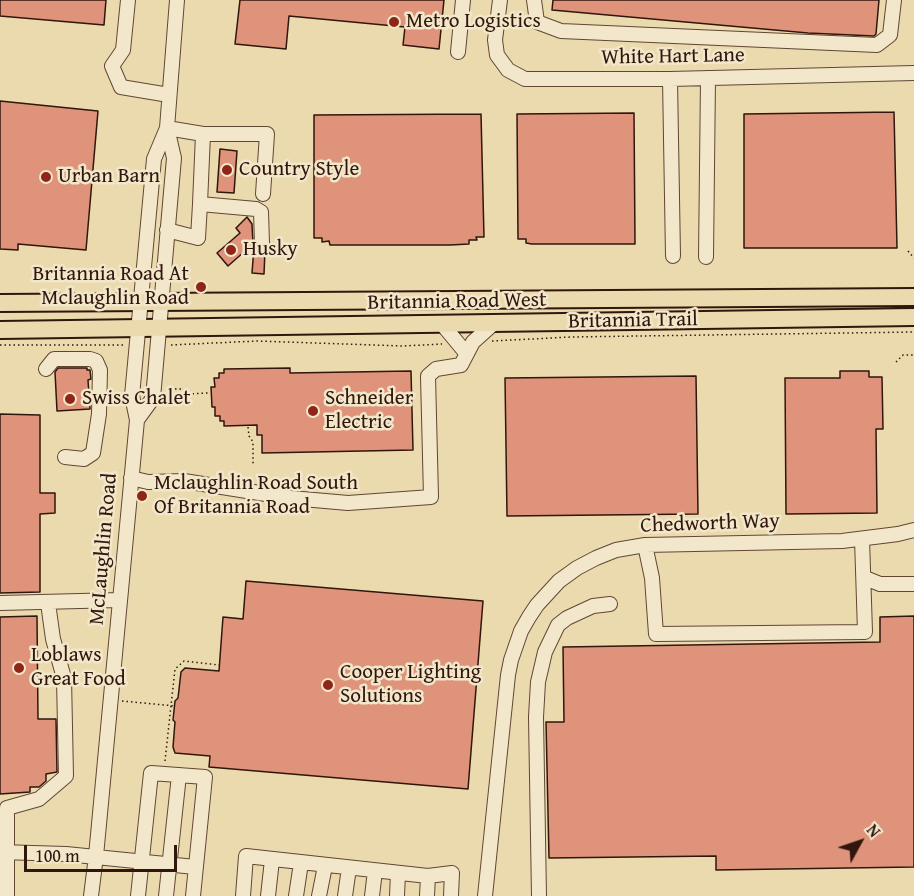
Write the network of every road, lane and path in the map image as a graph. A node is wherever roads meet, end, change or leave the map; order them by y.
1 (128, 0) edge
2 (177, 0) edge
3 (463, 0) edge
4 (500, 0) edge
5 (534, 0) edge
6 (894, 0) edge
7 (458, 52) dead end
8 (914, 72) edge
9 (708, 78) junction
10 (670, 79) junction
11 (169, 94) junction
12 (167, 128) junction
13 (204, 134) junction
14 (263, 194) dead end
15 (200, 204) junction
16 (168, 230) junction
17 (262, 243) dead end
18 (908, 251) dead end
19 (673, 256) dead end
20 (706, 257) dead end
21 (914, 258) edge
22 (914, 297) edge
23 (0, 303) edge
24 (141, 303) junction
25 (161, 303) junction
26 (914, 317) edge
27 (442, 324) junction
28 (493, 324) junction
29 (138, 329) junction
30 (159, 329) junction
31 (0, 330) edge
32 (914, 332) edge
33 (0, 345) edge
34 (173, 345) dead end
35 (121, 346) dead end
36 (914, 355) edge
37 (465, 356) junction
38 (896, 362) dead end
39 (46, 369) dead end
40 (153, 389) junction
41 (208, 393) dead end
42 (188, 394) junction
43 (192, 405) dead end
44 (137, 420) junction
45 (248, 427) dead end
46 (65, 457) dead end
47 (253, 466) dead end
48 (131, 478) junction
49 (914, 530) edge
50 (862, 539) junction
51 (645, 545) junction
52 (865, 578) junction
53 (914, 584) edge
54 (120, 600) junction
55 (0, 603) edge
56 (48, 603) junction
57 (610, 604) dead end
58 (219, 665) dead end
59 (110, 700) junction
60 (171, 706) junction
61 (175, 706) dead end
62 (163, 774) junction
63 (179, 775) junction
64 (3, 853) edge
65 (96, 856) junction
66 (272, 860) junction
67 (142, 863) junction
68 (301, 863) junction
69 (168, 865) junction
70 (325, 866) junction
71 (195, 867) junction
72 (349, 868) junction
73 (375, 871) junction
74 (398, 873) junction
75 (428, 876) junction
76 (7, 896) edge
77 (91, 896) edge
78 (138, 896) edge
79 (166, 896) edge
80 (193, 896) edge
81 (243, 896) edge
82 (268, 896) edge
83 (296, 896) edge
84 (320, 896) edge
85 (345, 896) edge
86 (372, 896) edge
87 (398, 896) edge
88 (427, 896) edge
89 (451, 896) edge
90 (485, 896) edge
91 (539, 896) edge

1 - 11 street
2 - 11 street, McLaughlin Road
3 - 7 street
4 - 10 street, White Hart Lane
5 - 6 street
8 - 9 street, White Hart Lane
9 - 10 street, White Hart Lane
9 - 20 street
10 - 19 street
11 - 12 street, McLaughlin Road
12 - 13 street
12 - 16 street, McLaughlin Road
12 - 24 street, McLaughlin Road
13 - 14 street
13 - 15 street
15 - 16 street
15 - 17 street
16 - 25 street, McLaughlin Road
18 - 21 path
22 - 25 main road, Britannia Road West
23 - 24 main road, Britannia Road West
24 - 25 main road, Britannia Road West
24 - 29 street, McLaughlin Road
25 - 30 street, McLaughlin Road
26 - 28 main road, Britannia Road West
27 - 28 main road, Britannia Road West
27 - 30 main road, Britannia Road West
27 - 37 street
28 - 37 street
29 - 30 main road, Britannia Road West
29 - 31 main road, Britannia Road West
29 - 44 street, McLaughlin Road
30 - 40 street, McLaughlin Road
32 - 37 path, Britannia Trail
33 - 35 path
34 - 37 path, Britannia Trail
36 - 38 path
37 - 48 street
39 - 46 street
40 - 42 path
40 - 44 street, McLaughlin Road
41 - 42 path
42 - 43 path
44 - 48 street, McLaughlin Road
45 - 47 path
48 - 54 street, McLaughlin Road
49 - 50 street, Chedworth Way
50 - 51 street, Chedworth Way
50 - 52 street
51 - 52 street
51 - 90 street, Chedworth Way
52 - 53 street
54 - 56 street
54 - 59 street, McLaughlin Road
55 - 56 street
56 - 64 street
57 - 91 street
58 - 60 path
59 - 60 path
59 - 65 street, McLaughlin Road
60 - 61 path
60 - 62 path
62 - 63 street
62 - 67 street
63 - 69 street
63 - 71 street
64 - 65 street
64 - 76 street
65 - 67 street
65 - 77 street, McLaughlin Road
66 - 68 street
66 - 81 street
66 - 82 street
67 - 69 street
67 - 78 street
68 - 70 street
68 - 83 street
69 - 71 street
69 - 79 street
70 - 72 street
70 - 84 street
71 - 80 street
72 - 73 street
72 - 85 street
73 - 74 street
73 - 86 street
74 - 75 street
74 - 87 street
75 - 88 street
75 - 89 street

